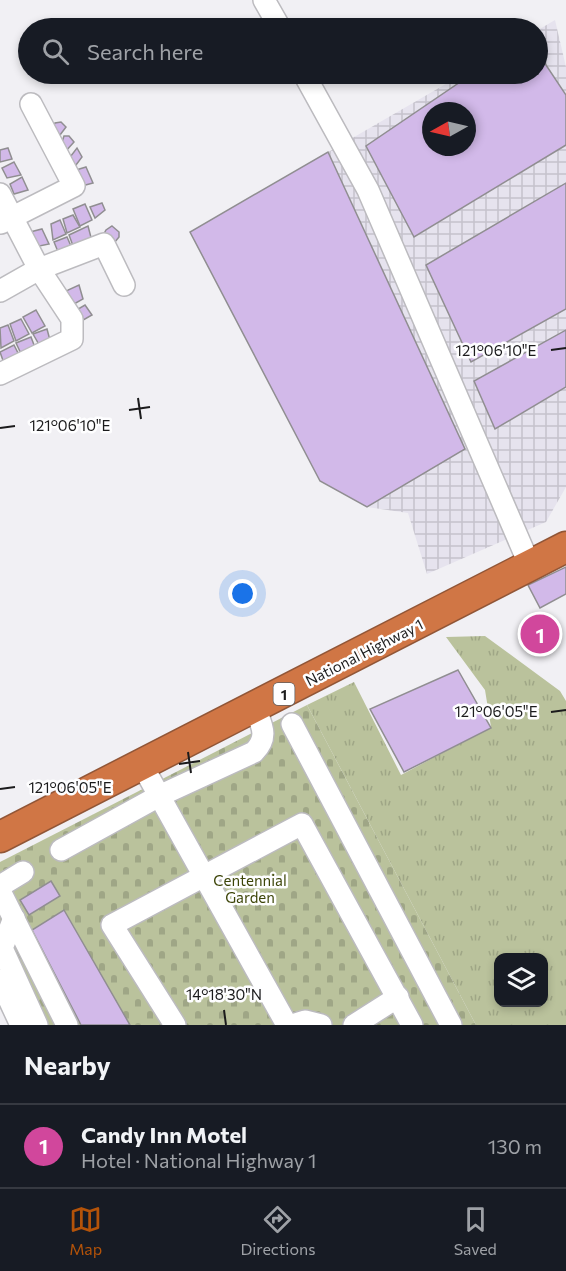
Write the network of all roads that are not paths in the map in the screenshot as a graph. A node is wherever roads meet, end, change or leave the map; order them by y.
1 (264, 0) edge
2 (274, 18) edge
3 (310, 84) edge
4 (31, 104) dead end
5 (0, 194) edge
6 (6, 220) edge
7 (39, 269) junction
8 (124, 285) dead end
9 (0, 291) edge
10 (0, 374) edge
11 (566, 547) edge
12 (530, 566) junction
13 (255, 708) junction
14 (292, 724) dead end
15 (142, 765) junction
16 (159, 796) junction
17 (0, 837) edge
18 (61, 850) dead end
19 (23, 872) dead end
20 (204, 874) junction
21 (0, 886) edge
22 (0, 891) edge
23 (14, 918) junction
24 (0, 980) edge
25 (398, 997) junction
26 (21, 1025) edge
27 (37, 1025) edge
28 (67, 1025) edge
29 (175, 1025) edge
30 (287, 1025) edge
31 (292, 1025) edge
32 (321, 1025) edge
33 (354, 1025) edge
34 (412, 1025) edge
35 (451, 1025) edge

1 - 2 street
3 - 12 street
4 - 6 street
5 - 6 street
6 - 7 street
7 - 8 street
7 - 9 street
7 - 10 street
11 - 12 highway, National Highway 1 / 1
12 - 13 highway, National Highway 1 / 1
13 - 15 highway, National Highway 1 / 1
13 - 16 street
14 - 35 street
15 - 16 street
15 - 17 highway, National Highway 1 / 1
16 - 18 street
16 - 20 street
19 - 21 street
20 - 25 street
20 - 29 street
20 - 30 street
22 - 23 street
23 - 27 street
23 - 28 street
24 - 26 street
25 - 33 street
25 - 34 street
31 - 32 street

